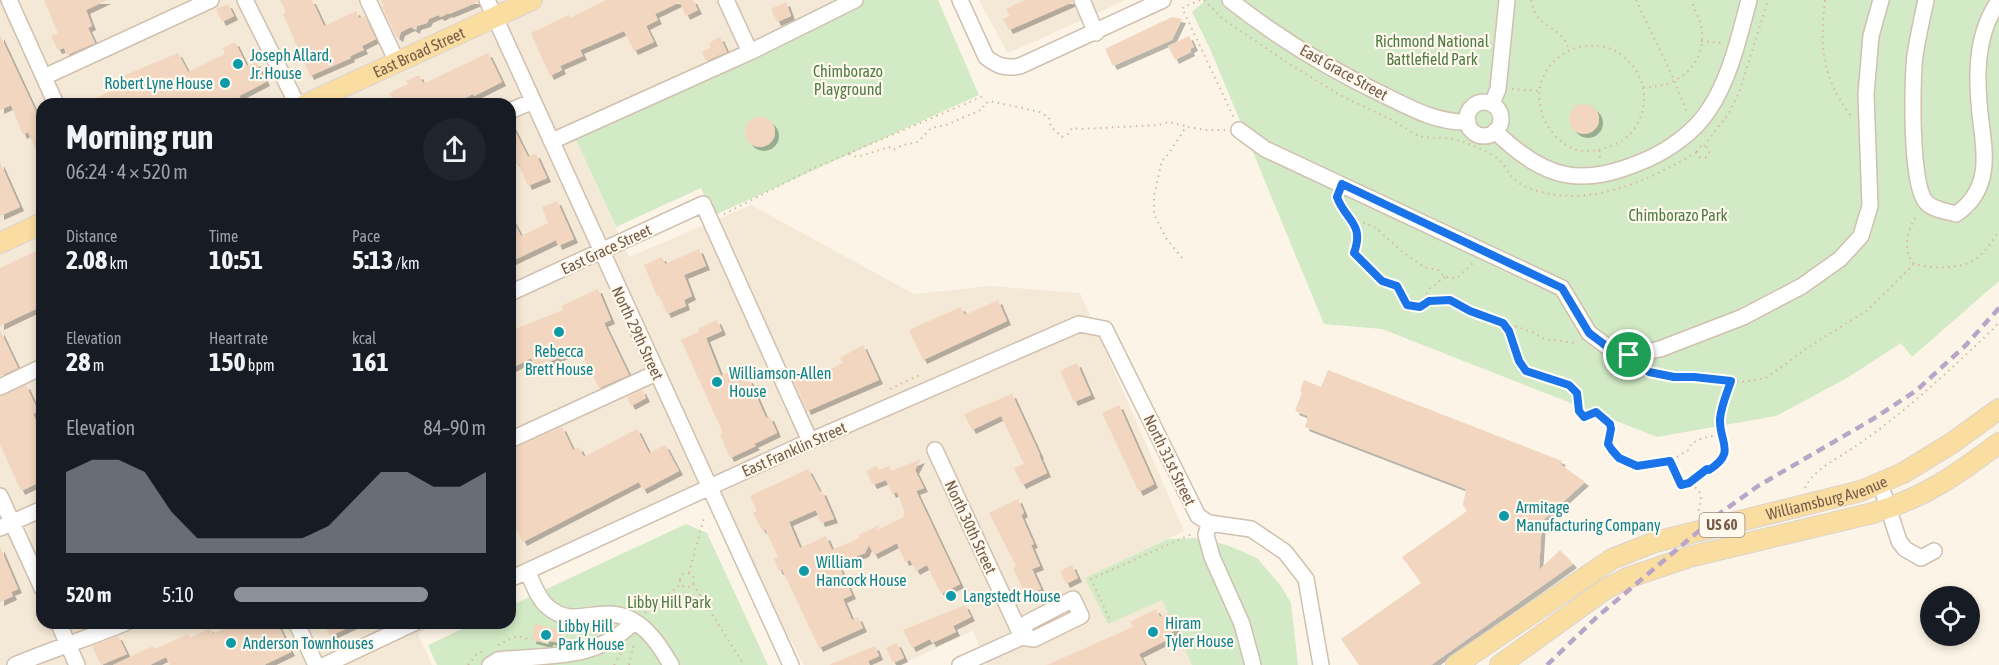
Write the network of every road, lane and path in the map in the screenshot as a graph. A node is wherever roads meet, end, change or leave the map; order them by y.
1 (9, 0) edge
2 (212, 0) edge
3 (245, 0) edge
4 (368, 0) edge
5 (532, 0) edge
6 (726, 0) edge
7 (855, 0) edge
8 (960, 0) edge
9 (1082, 0) edge
10 (1163, 0) edge
11 (1200, 0) edge
12 (1230, 0) edge
13 (1507, 0) edge
14 (1531, 0) edge
15 (1636, 0) edge
16 (1693, 0) edge
17 (1749, 0) edge
18 (1825, 0) edge
19 (1881, 0) edge
20 (1926, 0) edge
21 (1999, 1) edge
22 (491, 8) edge
23 (1096, 33) junction
24 (1701, 41) junction
25 (1725, 44) dead end
26 (1569, 51) junction
27 (750, 52) junction
28 (397, 62) junction
29 (44, 77) junction
30 (1675, 82) junction
31 (1643, 87) junction
32 (1513, 89) dead end
33 (1539, 91) junction
34 (986, 95) dead end
35 (53, 98) edge
36 (294, 98) edge
37 (319, 98) edge
38 (533, 100) junction
39 (1492, 104) junction
40 (516, 108) edge
41 (1689, 118) dead end
42 (1468, 122) junction
43 (1236, 124) junction
44 (1189, 126) junction
45 (1495, 131) junction
46 (1868, 132) junction
47 (552, 141) junction
48 (1599, 150) junction
49 (849, 153) junction
50 (1698, 154) joint
51 (1601, 166) dead end
52 (1342, 184) junction
53 (1925, 202) junction
54 (716, 218) dead end
55 (1353, 218) junction
56 (36, 226) edge
57 (1999, 231) edge
58 (0, 243) edge
59 (1480, 249) junction
60 (601, 251) junction
61 (1182, 258) dead end
62 (1914, 264) junction
63 (1444, 277) junction
64 (516, 290) edge
65 (1429, 301) junction
66 (1999, 322) edge
67 (1503, 323) junction
68 (1079, 324) joint
69 (1601, 342) junction
70 (1629, 355) junction
71 (36, 371) edge
72 (656, 373) junction
73 (920, 375) dead end
74 (1731, 381) junction
75 (0, 387) edge
76 (890, 389) dead end
77 (1999, 409) edge
78 (516, 437) edge
79 (1722, 437) junction
80 (810, 441) junction
81 (1999, 443) edge
82 (935, 450) dead end
83 (1670, 461) junction
84 (1689, 483) junction
85 (1880, 483) junction
86 (708, 488) junction
87 (1803, 493) dead end
88 (0, 496) edge
89 (1888, 508) junction
90 (36, 512) edge
91 (704, 518) dead end
92 (1697, 521) dead end
93 (6, 525) edge
94 (1208, 529) junction
95 (1926, 558) dead end
96 (689, 573) junction
97 (516, 575) edge
98 (516, 576) edge
99 (36, 578) edge
100 (681, 584) junction
101 (693, 584) junction
102 (1109, 618) dead end
103 (635, 628) junction
104 (61, 629) edge
105 (110, 629) edge
106 (299, 629) edge
107 (401, 629) edge
108 (68, 644) junction
109 (1487, 644) junction
110 (15, 665) edge
111 (77, 665) edge
112 (316, 665) edge
113 (325, 665) edge
114 (490, 665) edge
115 (629, 665) edge
116 (671, 665) edge
117 (744, 665) edge
118 (791, 665) edge
119 (960, 665) edge
120 (1253, 665) edge
121 (1321, 665) edge
122 (1456, 665) edge
123 (1500, 665) edge

1 - 29 street
2 - 29 street
3 - 36 street
4 - 28 street
5 - 22 main road, East Broad Street
6 - 27 street
7 - 27 street
8 - 23 street
9 - 23 street
10 - 23 street
11 - 43 path
12 - 42 street, East Grace Street
13 - 39 street
14 - 26 path
15 - 30 path
16 - 24 path
17 - 45 street
18 - 46 path
19 - 46 street
20 - 53 street
21 - 53 street
22 - 28 main road, East Broad Street
22 - 38 street, North 29th Street
24 - 25 path
24 - 30 path
26 - 31 path
26 - 33 path
27 - 47 street
28 - 37 main road, East Broad Street
29 - 35 street
30 - 31 path
30 - 41 path
31 - 48 path
32 - 33 path
33 - 48 path
34 - 49 path
38 - 40 street
38 - 47 street, North 29th Street
39 - 42 street
39 - 45 street
42 - 45 street, East Grace Street
43 - 44 path
43 - 52 street
44 - 49 path
44 - 61 path
46 - 70 street
47 - 60 street, North 29th Street
48 - 51 path
49 - 54 path
50 - 50 path
52 - 55 path
52 - 59 street
53 - 62 path
55 - 63 path
55 - 65 path
56 - 58 main road
57 - 62 path
59 - 63 path
59 - 69 street
60 - 64 street, East Grace Street
60 - 72 street, North 29th Street
60 - 80 street, East Grace Street
62 - 74 path
63 - 65 path
65 - 67 path
66 - 87 path
67 - 69 path
67 - 83 path
68 - 80 street, East Franklin Street
68 - 94 street, North 31st Street
69 - 70 street
70 - 74 path
71 - 75 street
72 - 78 street
72 - 86 street, North 29th Street
73 - 76 path
74 - 79 path
77 - 85 main road, Williamsburg Avenue / US 60
79 - 83 path
79 - 84 path
80 - 86 street, East Franklin Street
81 - 89 main road, Williamsburg Avenue / US 60
82 - 119 street, North 30th Street
83 - 84 path
84 - 92 path
85 - 89 street
85 - 109 main road, Williamsburg Avenue / US 60
86 - 97 street, East Franklin Street
86 - 118 street, North 29th Street
88 - 93 street
89 - 95 street
89 - 123 main road, Williamsburg Avenue / US 60
90 - 93 street
91 - 96 path
93 - 99 street
94 - 102 path
94 - 120 street
94 - 121 street, North 31st Street
96 - 100 path
96 - 101 path
98 - 103 street
100 - 101 path
100 - 103 path
101 - 117 path
103 - 114 street
103 - 115 path
103 - 116 street
104 - 108 street
105 - 108 street
106 - 112 street
107 - 113 street
108 - 110 street
108 - 111 street
109 - 122 main road, Williamsburg Avenue / US 60
109 - 123 street

